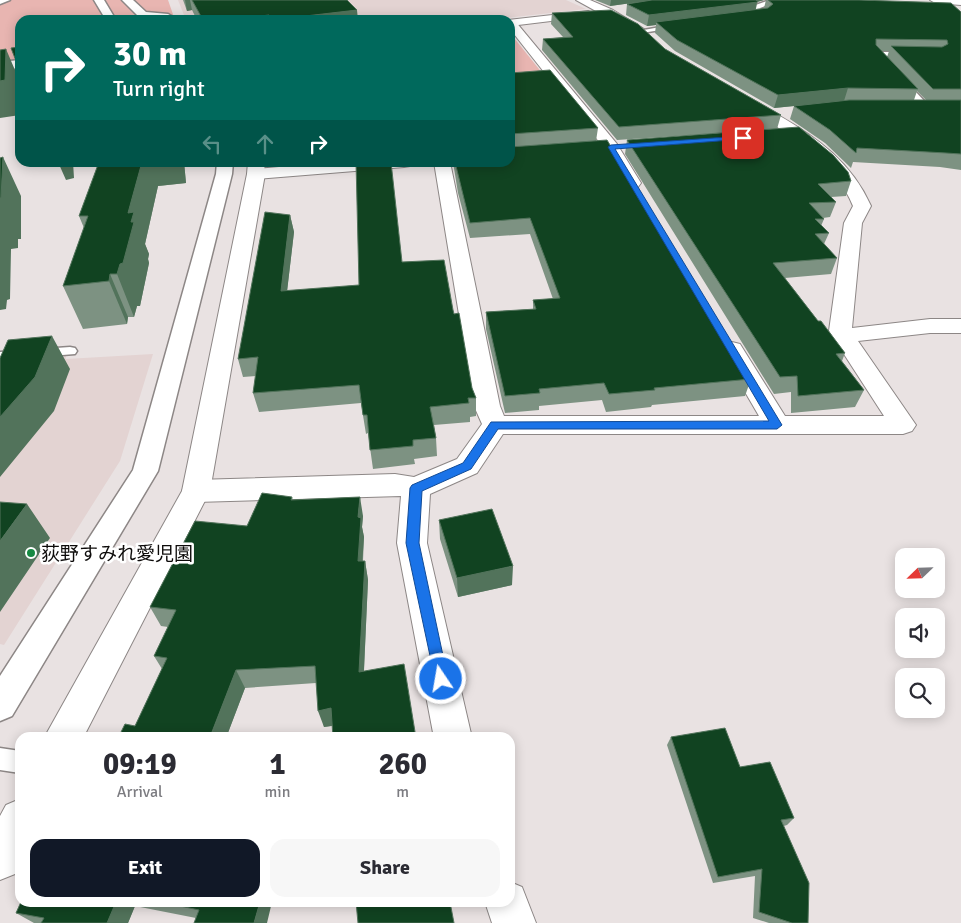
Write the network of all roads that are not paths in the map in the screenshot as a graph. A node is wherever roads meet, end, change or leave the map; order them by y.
1 (5, 0) edge
2 (99, 0) edge
3 (127, 0) edge
4 (581, 0) edge
5 (777, 0) edge
6 (935, 0) edge
7 (0, 1) edge
8 (961, 2) edge
9 (629, 9) edge
10 (609, 12) junction
11 (951, 12) edge
12 (108, 15) edge
13 (142, 15) edge
14 (755, 16) edge
15 (515, 22) edge
16 (688, 24) edge
17 (515, 30) edge
18 (642, 31) junction
19 (662, 49) edge
20 (920, 54) edge
21 (15, 64) edge
22 (0, 66) edge
23 (15, 72) edge
24 (0, 74) edge
25 (730, 92) edge
26 (908, 108) edge
27 (926, 108) junction
28 (944, 108) edge
29 (631, 146) edge
30 (602, 148) junction
31 (225, 167) edge
32 (281, 167) edge
33 (443, 167) edge
34 (256, 168) edge
35 (641, 198) edge
36 (961, 326) edge
37 (722, 332) edge
38 (842, 336) junction
39 (70, 351) dead end
40 (0, 356) edge
41 (495, 425) junction
42 (777, 425) junction
43 (416, 488) junction
44 (196, 491) junction
45 (0, 705) edge
46 (65, 732) edge
47 (452, 732) edge
48 (0, 759) edge
49 (15, 761) edge
50 (15, 830) edge
51 (0, 859) edge
52 (509, 907) edge
53 (514, 923) edge

1 - 7 street
2 - 12 street
3 - 13 street
4 - 10 street
5 - 14 lane
6 - 8 street
6 - 11 lane
9 - 10 street
10 - 15 street
10 - 18 street
16 - 18 lane
17 - 30 street
18 - 19 street
20 - 27 lane
21 - 22 street
23 - 24 street
25 - 38 street
26 - 27 street
27 - 28 street
29 - 30 street
30 - 35 street
31 - 45 street
32 - 34 street
33 - 41 street
34 - 44 street
36 - 38 street
37 - 42 street
38 - 42 street
39 - 40 lane
41 - 42 street
41 - 43 street
43 - 44 street
43 - 47 street
44 - 46 street
48 - 49 lane
50 - 51 street
52 - 53 street

